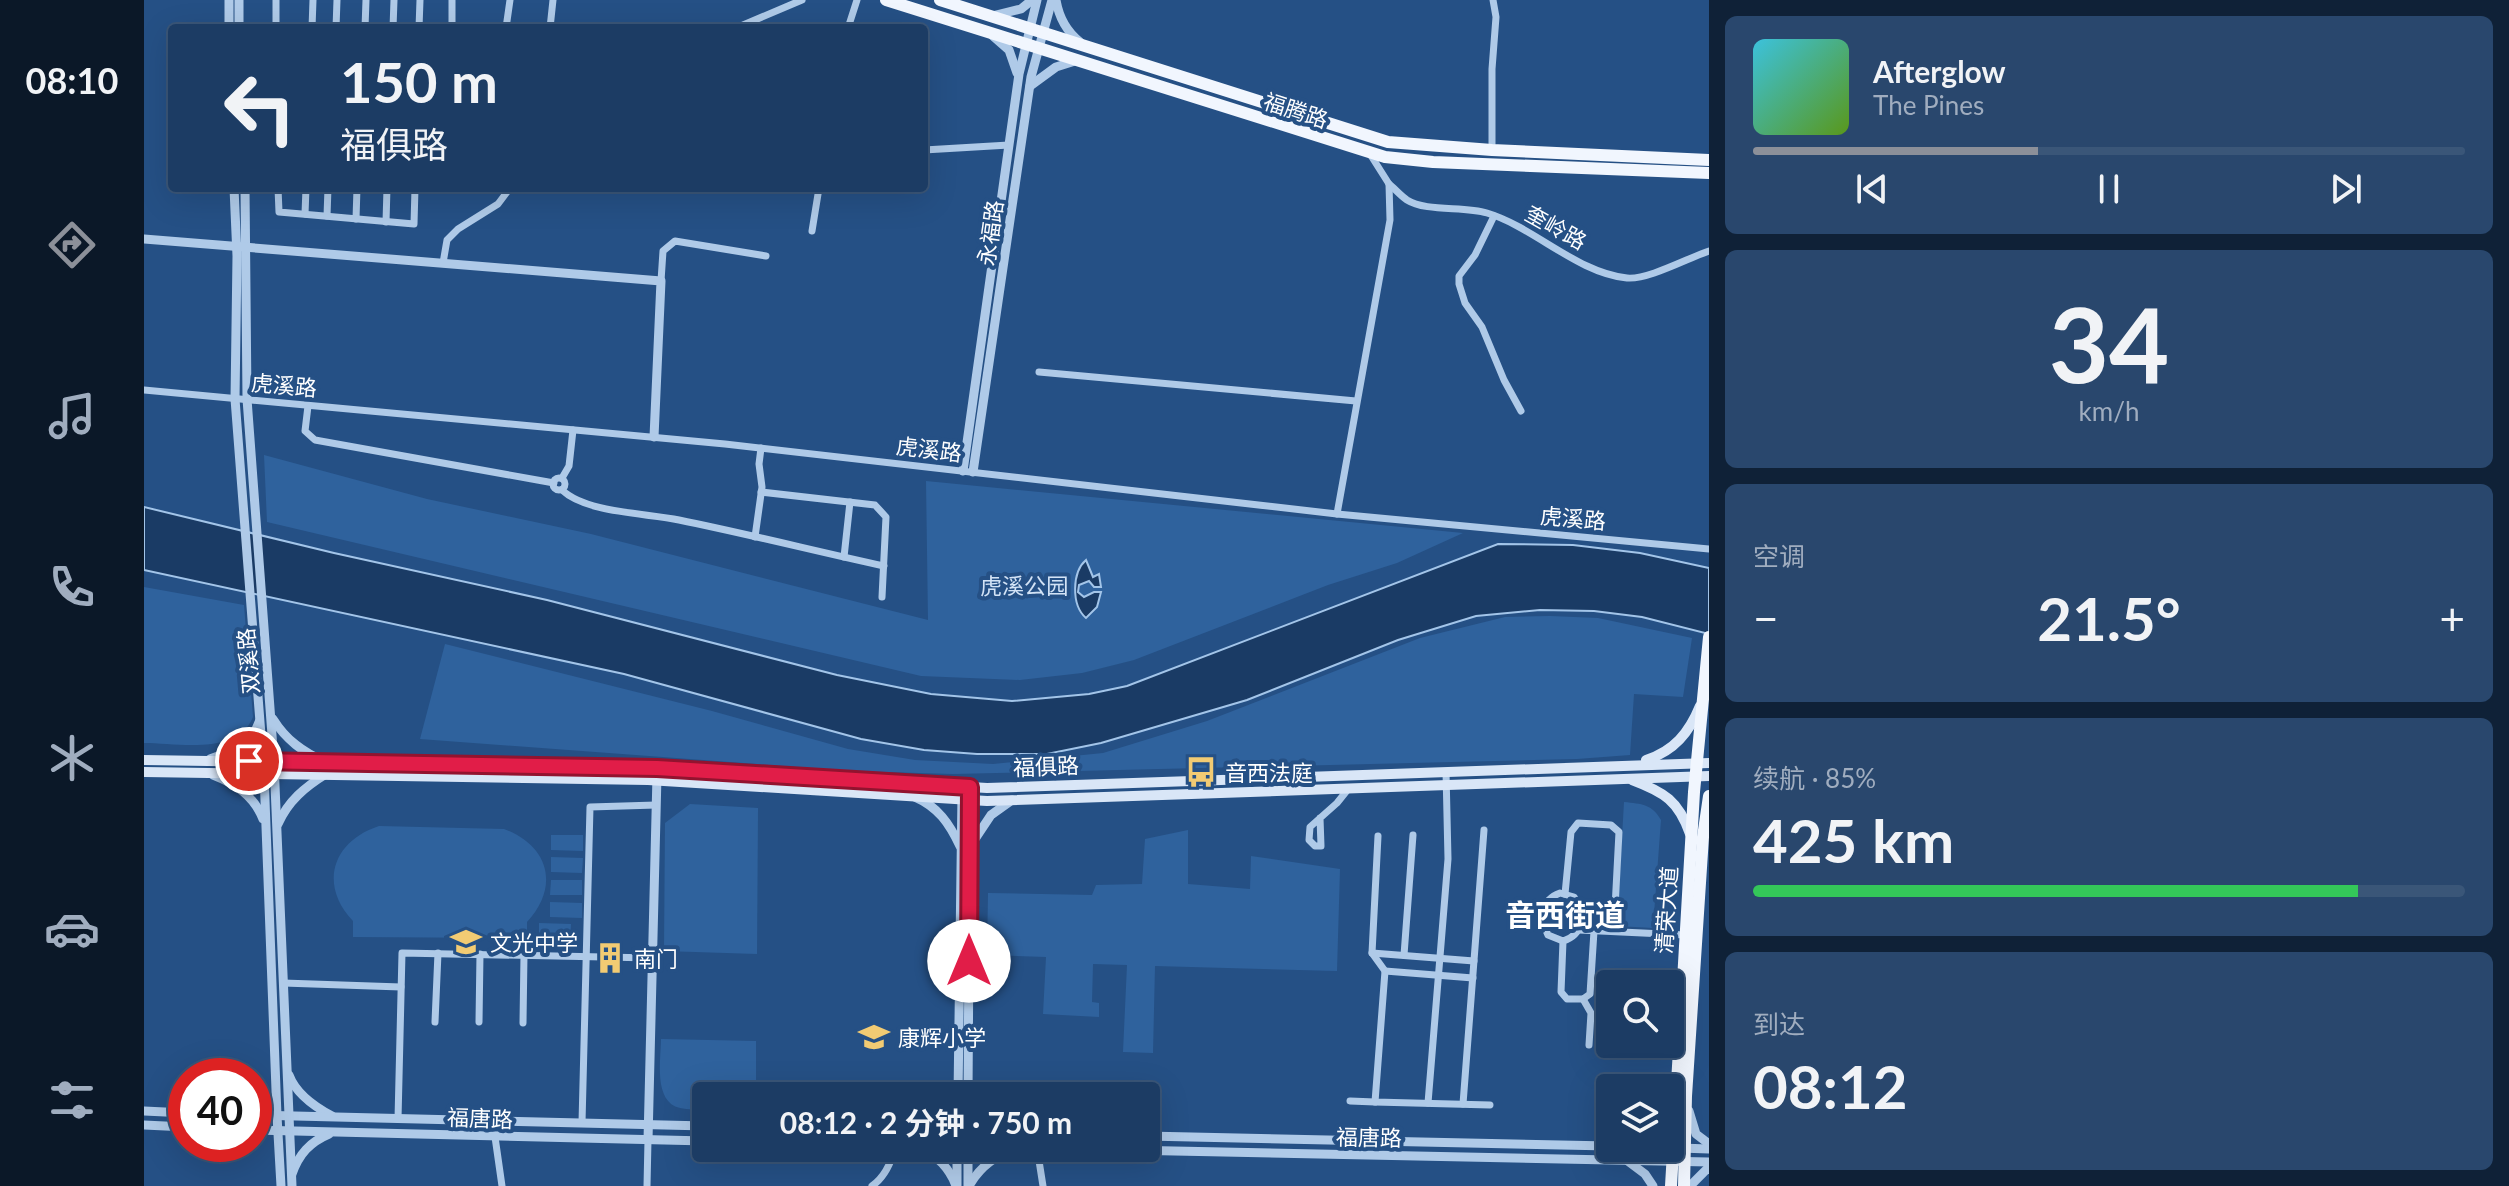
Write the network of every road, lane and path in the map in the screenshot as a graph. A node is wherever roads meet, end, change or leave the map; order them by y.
1 (229, 0) edge
2 (239, 0) edge
3 (276, 0) edge
4 (313, 0) edge
5 (337, 0) edge
6 (366, 0) edge
7 (394, 0) edge
8 (420, 0) edge
9 (452, 0) edge
10 (510, 0) edge
11 (553, 0) edge
12 (802, 0) edge
13 (857, 0) edge
14 (886, 0) edge
15 (940, 0) edge
16 (1035, 0) edge
17 (1054, 0) edge
18 (1493, 0) edge
19 (991, 16) junction
20 (229, 24) edge
21 (239, 24) edge
22 (276, 24) edge
23 (312, 24) edge
24 (336, 24) edge
25 (365, 24) edge
26 (393, 24) edge
27 (419, 24) edge
28 (452, 24) edge
29 (507, 24) edge
30 (550, 24) edge
31 (745, 24) edge
32 (849, 24) edge
33 (1036, 29) junction
34 (987, 32) junction
35 (1083, 44) junction
36 (1031, 45) junction
37 (1078, 60) junction
38 (1018, 78) junction
39 (1030, 86) junction
40 (1009, 145) junction
41 (928, 150) edge
42 (1492, 150) junction
43 (1369, 153) junction
44 (1709, 160) edge
45 (1709, 173) edge
46 (1389, 184) junction
47 (235, 192) edge
48 (245, 192) edge
49 (278, 192) edge
50 (306, 192) edge
51 (328, 192) edge
52 (357, 192) edge
53 (387, 192) edge
54 (415, 192) edge
55 (507, 192) edge
56 (818, 192) edge
57 (305, 214) junction
58 (327, 216) junction
59 (1494, 216) junction
60 (356, 219) junction
61 (386, 222) junction
62 (812, 231) dead end
63 (144, 239) edge
64 (242, 248) junction
65 (1709, 251) edge
66 (766, 256) dead end
67 (443, 263) junction
68 (661, 281) junction
69 (1039, 372) dead end
70 (144, 390) edge
71 (235, 399) junction
72 (247, 399) junction
73 (1356, 401) junction
74 (308, 406) junction
75 (1521, 411) dead end
76 (573, 430) junction
77 (654, 437) junction
78 (761, 448) junction
79 (968, 472) junction
80 (562, 478) junction
81 (554, 483) junction
82 (562, 490) junction
83 (761, 492) junction
84 (850, 502) junction
85 (1337, 514) junction
86 (755, 537) junction
87 (1709, 549) edge
88 (844, 557) junction
89 (884, 566) junction
90 (882, 597) dead end
91 (256, 606) junction
92 (1708, 643) edge
93 (1701, 704) junction
94 (271, 716) junction
95 (260, 718) junction
96 (144, 760) edge
97 (208, 760) junction
98 (269, 762) junction
99 (325, 762) junction
100 (1628, 765) junction
101 (1700, 767) edge
102 (657, 768) junction
103 (144, 772) edge
104 (207, 772) junction
105 (1446, 772) junction
106 (270, 774) junction
107 (326, 774) junction
108 (1709, 776) edge
109 (1626, 778) junction
110 (657, 781) junction
111 (1446, 785) junction
112 (966, 787) junction
113 (1349, 788) junction
114 (911, 796) junction
115 (1709, 796) edge
116 (966, 800) junction
117 (1012, 800) junction
118 (656, 805) junction
119 (1320, 818) dead end
120 (272, 827) junction
121 (1484, 830) dead end
122 (1701, 833) edge
123 (1413, 835) dead end
124 (1378, 836) dead end
125 (966, 848) junction
126 (1704, 890) edge
127 (1565, 894) junction
128 (1615, 908) dead end
129 (1579, 930) junction
130 (1594, 931) junction
131 (1685, 935) junction
132 (1563, 941) junction
133 (438, 953) junction
134 (1372, 953) junction
135 (480, 954) junction
136 (524, 955) junction
137 (1404, 955) junction
138 (586, 956) junction
139 (652, 958) junction
140 (1439, 958) junction
141 (1474, 961) junction
142 (1385, 971) junction
143 (1437, 975) junction
144 (1473, 978) junction
145 (283, 983) junction
146 (401, 987) junction
147 (1583, 999) junction
148 (435, 1022) dead end
149 (479, 1022) dead end
150 (523, 1023) dead end
151 (1589, 1045) dead end
152 (286, 1067) junction
153 (1678, 1074) edge
154 (1680, 1074) edge
155 (965, 1082) edge
156 (1350, 1101) dead end
157 (1375, 1102) junction
158 (1428, 1103) junction
159 (1463, 1104) junction
160 (1490, 1105) dead end
161 (144, 1111) edge
162 (168, 1112) edge
163 (1684, 1112) edge
164 (272, 1116) edge
165 (282, 1116) junction
166 (335, 1118) junction
167 (398, 1119) junction
168 (582, 1123) junction
169 (648, 1124) junction
170 (144, 1125) edge
171 (168, 1126) edge
172 (692, 1126) edge
173 (272, 1130) edge
174 (283, 1130) junction
175 (334, 1132) junction
176 (1160, 1136) edge
177 (495, 1137) junction
178 (648, 1140) junction
179 (692, 1141) edge
180 (1596, 1146) edge
181 (1709, 1146) edge
182 (1160, 1151) edge
183 (1684, 1151) edge
184 (1684, 1156) edge
185 (1596, 1159) edge
186 (891, 1162) edge
187 (940, 1162) edge
188 (957, 1162) edge
189 (968, 1162) edge
190 (989, 1162) edge
191 (1039, 1162) edge
192 (1629, 1162) edge
193 (1675, 1162) edge
194 (1679, 1162) edge
195 (1709, 1165) edge
196 (292, 1182) edge
197 (281, 1186) edge
198 (502, 1186) edge
199 (647, 1186) edge
200 (872, 1186) edge
201 (956, 1186) edge
202 (968, 1186) edge
203 (1043, 1186) edge
204 (1653, 1186) edge
205 (1671, 1186) edge
206 (1687, 1186) edge

1 - 20 street
2 - 21 street
3 - 22 street
4 - 23 street
5 - 24 street
6 - 25 street
7 - 26 street
8 - 27 street
9 - 28 street
10 - 29 street
11 - 30 street
12 - 31 street
13 - 32 street
14 - 34 main road, 福腾路
15 - 19 main road, 福腾路
16 - 19 street
16 - 33 street, 永福路
17 - 33 street, 永福路
17 - 35 street
18 - 42 street
19 - 33 main road, 福腾路
33 - 35 main road, 福腾路
33 - 36 street, 永福路
34 - 36 main road, 福腾路
34 - 38 street
35 - 42 main road, 福腾路
36 - 37 main road, 福腾路
36 - 38 street, 永福路
36 - 39 street, 永福路
37 - 39 street
37 - 43 main road, 福腾路
38 - 40 street, 永福路
39 - 79 street, 永福路
40 - 41 street
40 - 79 street, 永福路
42 - 44 main road, 福腾路
43 - 45 main road, 福腾路
43 - 46 street
46 - 59 street, 奎岭路
46 - 73 street
47 - 64 street, 双溪路
48 - 64 street, 双溪路
49 - 57 street
50 - 57 street
51 - 58 street
52 - 60 street
53 - 61 street
54 - 61 street
55 - 67 street
56 - 62 street
57 - 58 street
58 - 60 street
59 - 65 street, 奎岭路
59 - 75 street
60 - 61 street
63 - 64 street
64 - 67 street
64 - 71 street, 双溪路
64 - 72 street, 双溪路
66 - 68 street
67 - 68 street
68 - 77 street
69 - 73 street
70 - 71 street, 虎溪路
71 - 72 street, 虎溪路
71 - 91 street, 双溪路
72 - 74 street, 虎溪路
72 - 91 street, 双溪路
73 - 85 street
74 - 76 street, 虎溪路
74 - 81 street
76 - 77 street, 虎溪路
76 - 80 street
77 - 78 street, 虎溪路
78 - 79 street, 虎溪路
78 - 83 street
79 - 85 street, 虎溪路
80 - 81 street
80 - 82 street
81 - 82 street
82 - 86 street
83 - 84 street
83 - 86 street
84 - 88 street
84 - 89 street
85 - 87 street, 虎溪路
86 - 88 street
88 - 89 street
89 - 90 street
91 - 94 street, 双溪路
91 - 95 street, 双溪路
92 - 93 main road, 清荣大道
93 - 100 main road
93 - 101 main road, 清荣大道
94 - 98 street, 双溪路
94 - 99 street
95 - 97 street
95 - 98 street, 双溪路
96 - 97 main road, 福俱路
97 - 98 main road, 福俱路
98 - 99 main road, 福俱路
98 - 106 street, 双溪路
99 - 102 main road, 福俱路
100 - 101 main road, 福俱路
100 - 105 main road, 福俱路
101 - 108 main road, 福俱路
101 - 109 main road, 福俱路
101 - 122 main road, 清荣大道
102 - 110 street
102 - 112 main road, 福俱路
103 - 104 main road, 福俱路
104 - 106 main road, 福俱路
104 - 120 street
105 - 111 street
105 - 112 main road, 福俱路
106 - 107 main road, 福俱路
106 - 120 street, 双溪路
107 - 110 main road, 福俱路
107 - 120 street
109 - 111 main road, 福俱路
109 - 122 main road
110 - 114 main road, 福俱路
110 - 118 street
111 - 113 main road, 福俱路
111 - 140 street
112 - 116 street
113 - 117 main road, 福俱路
113 - 119 street
114 - 116 main road, 福俱路
114 - 125 street
115 - 122 main road, 清荣大道
116 - 117 main road, 福俱路
116 - 125 street
117 - 125 street
118 - 138 street
118 - 139 street
120 - 145 street, 双溪路
120 - 165 street, 双溪路
121 - 141 street
122 - 126 main road, 清荣大道
122 - 131 main road, 清荣大道
123 - 137 street
124 - 134 street
125 - 155 street
126 - 154 main road, 清荣大道
127 - 128 street
127 - 129 street
127 - 132 street
129 - 130 street
129 - 132 street
130 - 131 street
130 - 147 street
131 - 153 main road, 清荣大道
132 - 147 street
133 - 135 street
133 - 146 street
133 - 148 street
134 - 137 street
134 - 142 street
135 - 136 street
135 - 149 street
136 - 138 street
136 - 150 street
137 - 140 street
138 - 139 street
138 - 168 street
139 - 169 street
140 - 141 street
140 - 143 street
141 - 144 street
142 - 143 street
142 - 157 street
143 - 144 street
143 - 158 street
144 - 159 street
145 - 146 street
145 - 152 street, 双溪路
146 - 167 street
147 - 151 street
152 - 165 street, 双溪路
152 - 166 street
156 - 157 street
157 - 158 street
158 - 159 street
159 - 160 street
161 - 162 street
163 - 181 street
164 - 165 street, 福唐路
165 - 166 street, 福唐路
165 - 174 street, 双溪路
166 - 167 street, 福唐路
167 - 168 street, 福唐路
168 - 169 street, 福唐路
169 - 172 street, 福唐路
169 - 178 street
170 - 171 street
173 - 174 street, 福唐路
174 - 175 street, 福唐路
174 - 196 street
174 - 197 street
175 - 177 street, 福唐路
175 - 196 street
176 - 180 street, 福唐路
177 - 178 street, 福唐路
177 - 198 street
178 - 179 street, 福唐路
178 - 199 street
181 - 183 street, 福唐路
182 - 185 street, 福唐路
184 - 195 street, 福唐路
186 - 200 street
187 - 201 street
188 - 201 street
189 - 202 street
190 - 202 street
191 - 203 street
192 - 204 street
193 - 205 main road, 清荣大道
194 - 206 main road, 清荣大道
195 - 206 street

